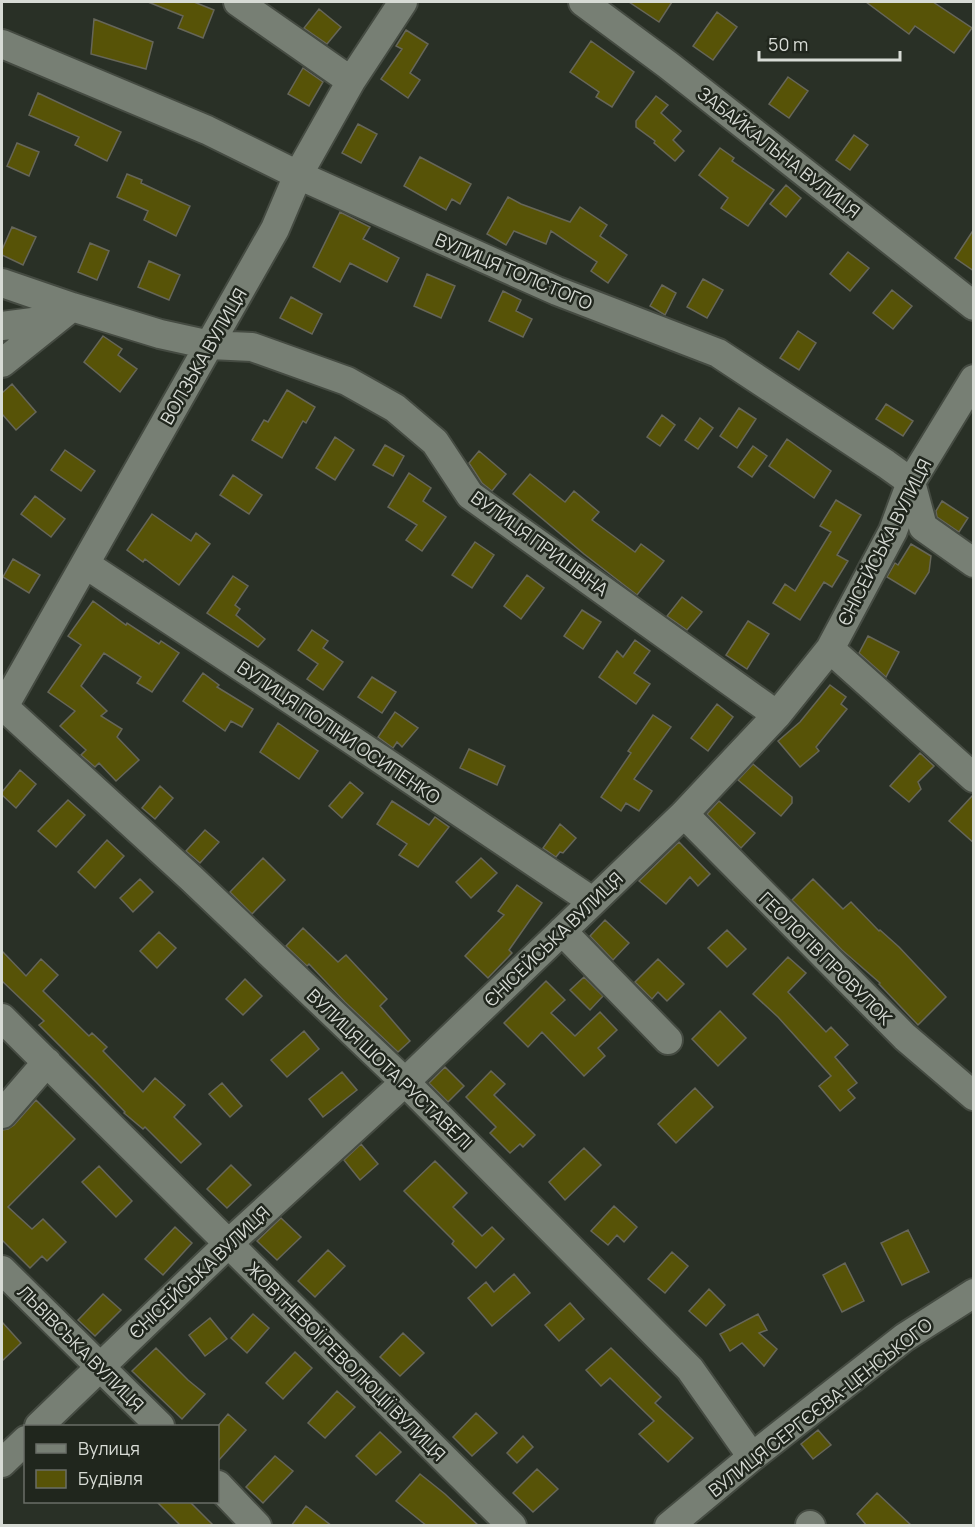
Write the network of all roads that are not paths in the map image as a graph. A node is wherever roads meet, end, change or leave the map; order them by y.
1 (238, 2) edge
2 (403, 2) edge
3 (583, 2) edge
4 (2, 44) edge
5 (351, 81) junction
6 (298, 176) junction
7 (2, 283) edge
8 (974, 306) edge
9 (65, 313) junction
10 (2, 326) edge
11 (210, 345) junction
12 (2, 363) edge
13 (974, 379) edge
14 (911, 482) junction
15 (974, 563) edge
16 (85, 564) junction
17 (830, 649) junction
18 (2, 708) edge
19 (777, 714) junction
20 (974, 778) edge
21 (684, 814) junction
22 (592, 901) junction
23 (562, 931) junction
24 (2, 1018) edge
25 (668, 1040) dead end
26 (47, 1062) junction
27 (405, 1082) junction
28 (974, 1096) edge
29 (2, 1114) edge
30 (228, 1244) junction
31 (2, 1270) edge
32 (974, 1293) edge
33 (100, 1366) junction
34 (40, 1425) edge
35 (159, 1425) edge
36 (24, 1442) edge
37 (752, 1457) junction
38 (2, 1463) edge
39 (219, 1486) edge
40 (257, 1526) edge
41 (512, 1526) edge
42 (669, 1526) edge

1 - 5 street
2 - 5 street, ВОЛЗЬКА ВУЛИЦЯ
3 - 8 street, ЗАБАЙКАЛЬНА ВУЛИЦЯ
4 - 6 street, ВУЛИЦЯ ТОЛСТОГО
5 - 6 street, ВОЛЗЬКА ВУЛИЦЯ
6 - 11 street, ВОЛЗЬКА ВУЛИЦЯ
6 - 14 street, ВУЛИЦЯ ТОЛСТОГО
7 - 9 street, ВУЛИЦЯ ПРИШВІНА
9 - 10 street
9 - 11 street, ВУЛИЦЯ ПРИШВІНА
9 - 12 street
11 - 16 street, ВОЛЗЬКА ВУЛИЦЯ
11 - 19 street, ВУЛИЦЯ ПРИШВІНА
13 - 14 street, ЄНІСЕЙСЬКА ВУЛИЦЯ
14 - 15 street
14 - 17 street, ЄНІСЕЙСЬКА ВУЛИЦЯ
16 - 18 street, ВОЛЗЬКА ВУЛИЦЯ
16 - 22 street, ВУЛИЦЯ ПОЛІНИ ОСИПЕНКО
17 - 19 street, ЄНІСЕЙСЬКА ВУЛИЦЯ
17 - 20 street
18 - 27 street, ВУЛИЦЯ ШОТА РУСТАВЕЛІ
19 - 21 street, ЄНІСЕЙСЬКА ВУЛИЦЯ
21 - 22 street, ЄНІСЕЙСЬКА ВУЛИЦЯ
21 - 28 street, ГЕОЛОГІВ ПРОВУЛОК
22 - 23 street, ЄНІСЕЙСЬКА ВУЛИЦЯ
23 - 25 street
23 - 27 street, ЄНІСЕЙСЬКА ВУЛИЦЯ
24 - 26 street, ЖОВТНЕВОЇ РЕВОЛЮЦІЇ ВУЛИЦЯ
26 - 29 street
26 - 30 street, ЖОВТНЕВОЇ РЕВОЛЮЦІЇ ВУЛИЦЯ
27 - 30 street, ЄНІСЕЙСЬКА ВУЛИЦЯ
27 - 37 street, ВУЛИЦЯ ШОТА РУСТАВЕЛІ
30 - 33 street, ЄНІСЕЙСЬКА ВУЛИЦЯ
30 - 41 street, ЖОВТНЕВОЇ РЕВОЛЮЦІЇ ВУЛИЦЯ
31 - 33 street, ЛЬВІВСЬКА ВУЛИЦЯ
32 - 37 street, ВУЛИЦЯ СЕРГЄЄВА-ЦЕНСЬКОГО
33 - 34 street, ЄНІСЕЙСЬКА ВУЛИЦЯ
33 - 35 street, ЛЬВІВСЬКА ВУЛИЦЯ
36 - 38 street
37 - 42 street, ВУЛИЦЯ СЕРГЄЄВА-ЦЕНСЬКОГО
39 - 40 street

